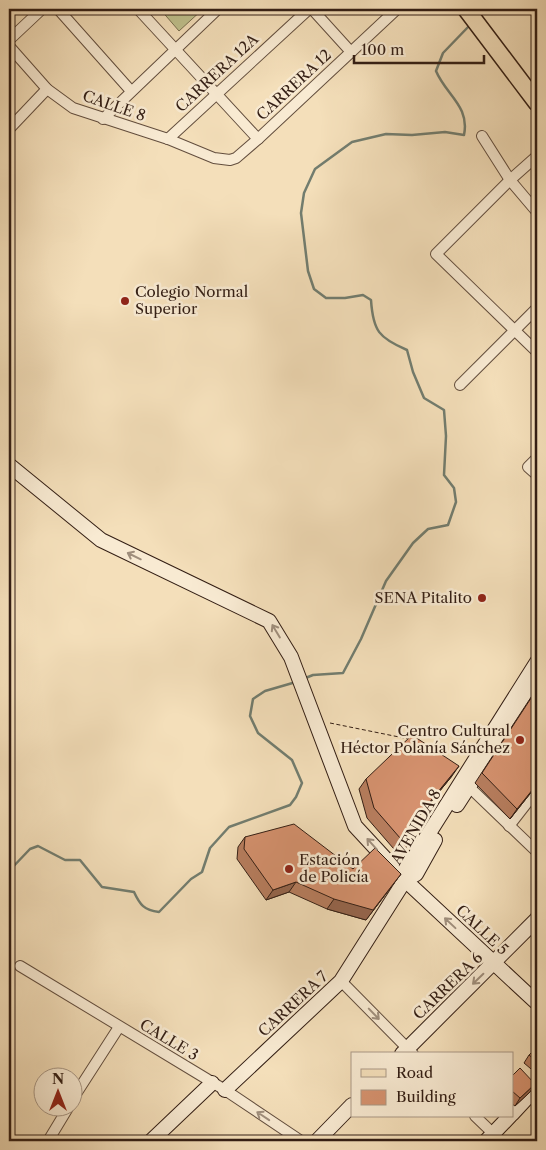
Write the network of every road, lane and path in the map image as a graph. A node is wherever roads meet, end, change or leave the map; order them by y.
1 (42, 9) edge
2 (58, 9) edge
3 (138, 9) edge
4 (218, 9) edge
5 (310, 9) edge
6 (397, 9) edge
7 (477, 17) edge
8 (9, 40) edge
9 (9, 46) edge
10 (176, 50) junction
11 (351, 52) junction
12 (537, 87) edge
13 (47, 89) junction
14 (131, 91) junction
15 (216, 94) junction
16 (537, 103) edge
17 (103, 119) junction
18 (9, 129) edge
19 (482, 136) dead end
20 (168, 139) junction
21 (258, 139) junction
22 (537, 156) edge
23 (230, 160) joint
24 (510, 180) junction
25 (537, 212) edge
26 (537, 308) edge
27 (515, 330) junction
28 (537, 352) edge
29 (460, 385) dead end
30 (537, 458) edge
31 (9, 465) edge
32 (537, 475) edge
33 (536, 673) edge
34 (314, 720) junction
35 (412, 740) edge
36 (466, 784) junction
37 (537, 790) edge
38 (508, 826) junction
39 (537, 852) edge
40 (405, 880) junction
41 (537, 919) edge
42 (494, 963) junction
43 (20, 966) dead end
44 (341, 981) junction
45 (537, 1003) edge
46 (119, 1027) junction
47 (407, 1052) edge
48 (82, 1084) edge
49 (218, 1087) junction
50 (537, 1087) edge
51 (351, 1106) edge
52 (514, 1112) edge
53 (62, 1118) edge
54 (477, 1118) edge
55 (509, 1118) edge
56 (9, 1137) edge
57 (493, 1139) edge
58 (12, 1141) edge
59 (48, 1141) edge
60 (151, 1141) edge
61 (301, 1141) edge
62 (318, 1141) edge

1 - 8 street
2 - 14 street
3 - 10 street
4 - 10 street
5 - 11 street
5 - 15 street, CARRERA 12A
6 - 11 street, CARRERA 12
7 - 12 main road
7 - 16 main road
9 - 13 street, CALLE 8
10 - 14 street
10 - 15 street
11 - 21 street, CARRERA 12
13 - 17 street, CALLE 8
13 - 18 street
14 - 17 street
15 - 20 street, CARRERA 12A
15 - 21 street
17 - 20 street, CALLE 8
19 - 24 street
20 - 23 street, CALLE 8
21 - 23 street, CARRERA 12
22 - 24 street
24 - 25 street
24 - 27 street
26 - 27 street
27 - 28 street
27 - 29 street
30 - 32 street
34 -> 31 main road, CALLE 5
33 - 36 main road, AVENIDA 8
34 - 35 path
40 -> 34 main road, CALLE 5
36 - 38 street
36 - 40 main road, AVENIDA 8
37 - 38 street
38 - 39 street
42 -> 40 main road, CALLE 5
40 - 44 main road, CARRERA 7
41 - 42 main road, CARRERA 6
42 - 45 main road, CALLE 5
42 -> 47 main road, CARRERA 6
43 - 46 street, CALLE 3
44 -> 47 street
44 - 49 main road, CARRERA 7
46 - 48 street
46 - 49 street, CALLE 3
49 - 60 main road, CARRERA 7
61 -> 49 street, CALLE 3
50 - 52 main road
51 - 62 main road
53 - 59 street
54 - 57 street
55 - 57 main road
56 - 58 street

